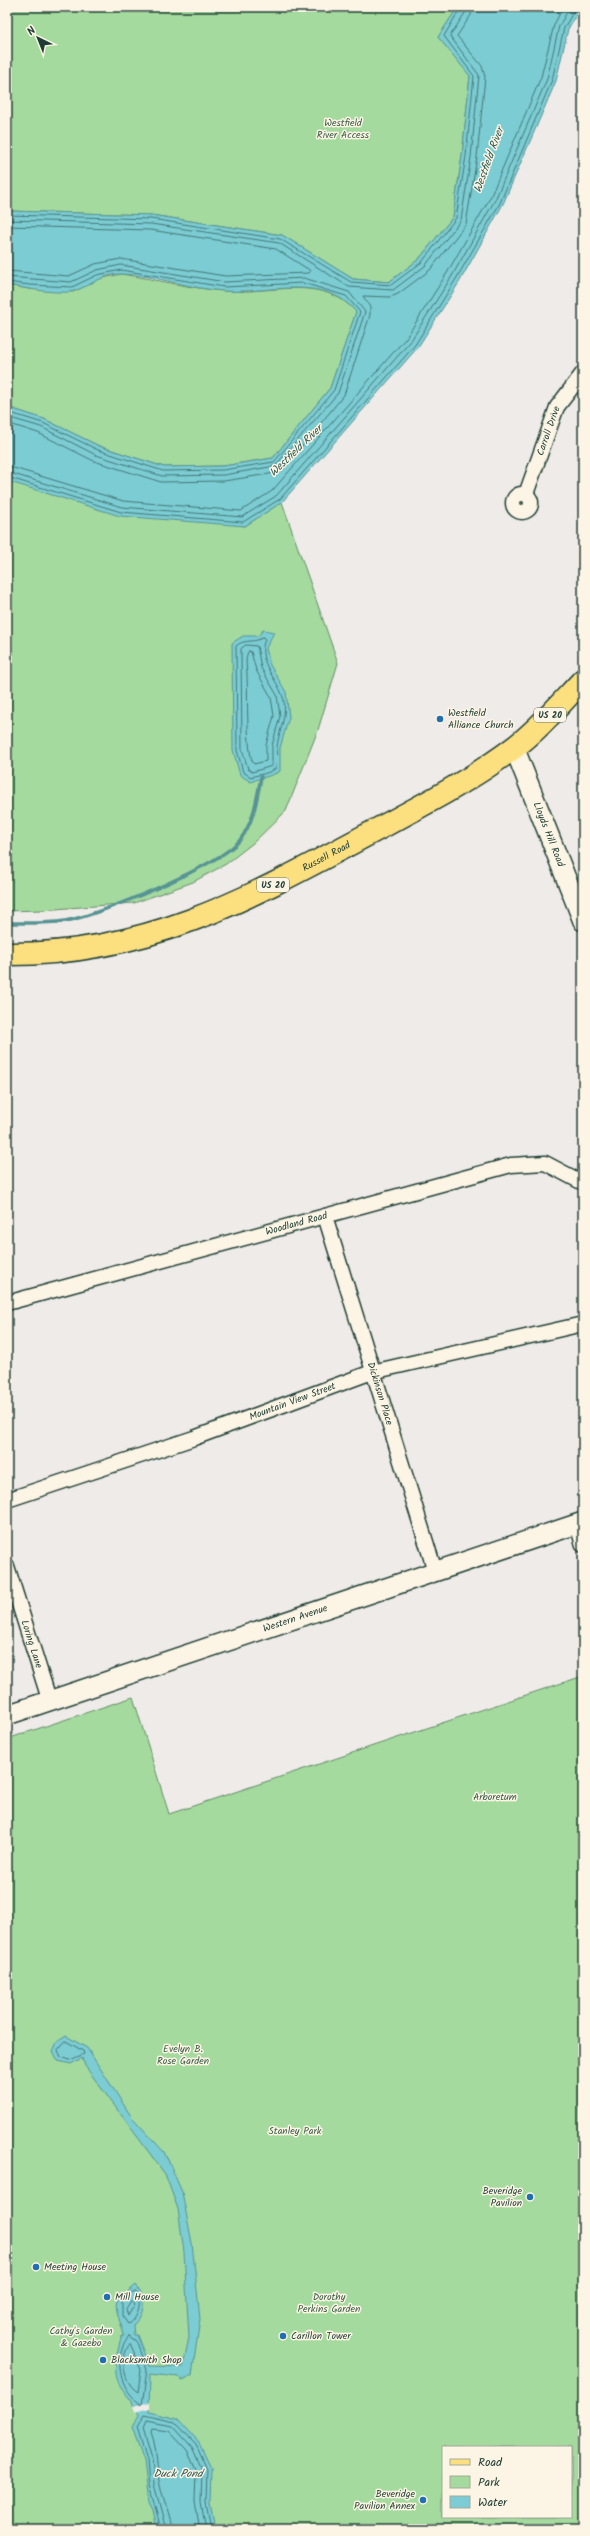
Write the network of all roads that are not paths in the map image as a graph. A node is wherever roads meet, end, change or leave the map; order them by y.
1 (583, 373) edge
2 (526, 494) dead end
3 (583, 680) edge
4 (514, 747) junction
5 (583, 921) edge
6 (7, 954) edge
7 (583, 1182) edge
8 (325, 1216) junction
9 (7, 1303) edge
10 (583, 1324) edge
11 (372, 1372) junction
12 (7, 1500) edge
13 (580, 1523) edge
14 (583, 1545) edge
15 (7, 1566) edge
16 (435, 1571) junction
17 (49, 1699) junction
18 (7, 1715) edge

1 - 2 street, Carroll Drive
3 - 4 main road, Russell Road / US 20
4 - 5 main road, Lloyds Hill Road
4 - 6 main road, Russell Road / US 20
7 - 8 street, Woodland Road
8 - 9 street, Woodland Road
8 - 11 street, Dickinson Place
10 - 11 street, Mountain View Street
11 - 12 street, Mountain View Street
11 - 16 street, Dickinson Place
13 - 14 street
13 - 16 main road, Western Avenue
15 - 17 street, Loring Lane
16 - 17 main road, Western Avenue
17 - 18 main road, Western Avenue

